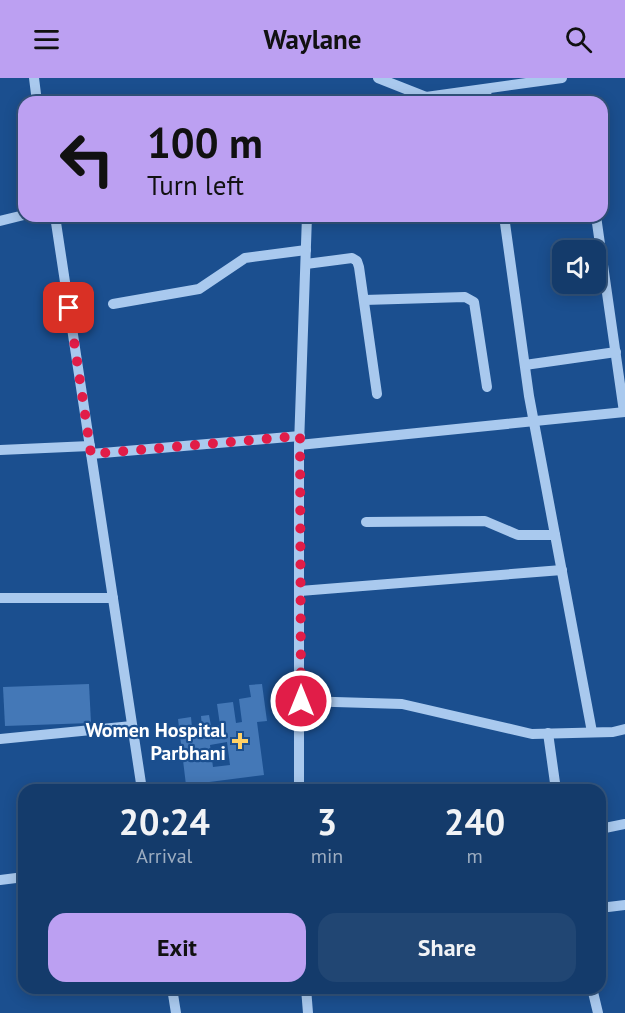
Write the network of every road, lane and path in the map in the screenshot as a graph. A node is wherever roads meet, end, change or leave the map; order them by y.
1 (34, 78) edge
2 (378, 78) edge
3 (562, 78) edge
4 (398, 82) edge
5 (486, 89) junction
6 (36, 96) edge
7 (424, 96) edge
8 (434, 96) edge
9 (487, 96) edge
10 (18, 216) edge
11 (0, 221) edge
12 (56, 222) edge
13 (307, 222) edge
14 (505, 222) edge
15 (597, 222) edge
16 (306, 250) junction
17 (306, 264) junction
18 (364, 300) junction
19 (113, 304) dead end
20 (616, 352) junction
21 (525, 365) junction
22 (487, 387) dead end
23 (377, 394) dead end
24 (625, 412) edge
25 (534, 421) junction
26 (300, 441) junction
27 (0, 450) edge
28 (90, 450) junction
29 (366, 522) dead end
30 (555, 535) junction
31 (562, 570) junction
32 (300, 591) junction
33 (0, 598) edge
34 (113, 598) junction
35 (301, 701) junction
36 (132, 726) junction
37 (625, 729) edge
38 (592, 732) junction
39 (548, 733) junction
40 (0, 739) edge
41 (141, 784) edge
42 (299, 784) edge
43 (555, 784) edge
44 (625, 824) edge
45 (606, 828) edge
46 (18, 878) edge
47 (0, 880) edge
48 (625, 905) edge
49 (606, 907) edge
50 (173, 994) edge
51 (306, 994) edge
52 (593, 994) edge
53 (176, 1013) edge
54 (308, 1013) edge
55 (598, 1013) edge

1 - 6 street
2 - 4 street
3 - 5 street
4 - 7 street
5 - 8 street
5 - 9 street
10 - 11 street
12 - 28 street
13 - 16 street
14 - 21 street
15 - 20 street
16 - 17 street
16 - 19 street
17 - 18 street
17 - 26 street
18 - 22 street
18 - 23 street
20 - 21 street
20 - 24 street
21 - 25 street
24 - 25 street
25 - 26 street
25 - 30 street
26 - 28 street
26 - 32 street
27 - 28 street
28 - 34 street
29 - 30 street
30 - 31 street
31 - 32 street
31 - 38 street
32 - 35 street
33 - 34 street
34 - 36 street
35 - 39 street
35 - 42 street
36 - 40 street
36 - 41 street
37 - 38 street
38 - 39 street
39 - 43 street
44 - 45 street
46 - 47 street
48 - 49 street
50 - 53 street
51 - 54 street
52 - 55 street

